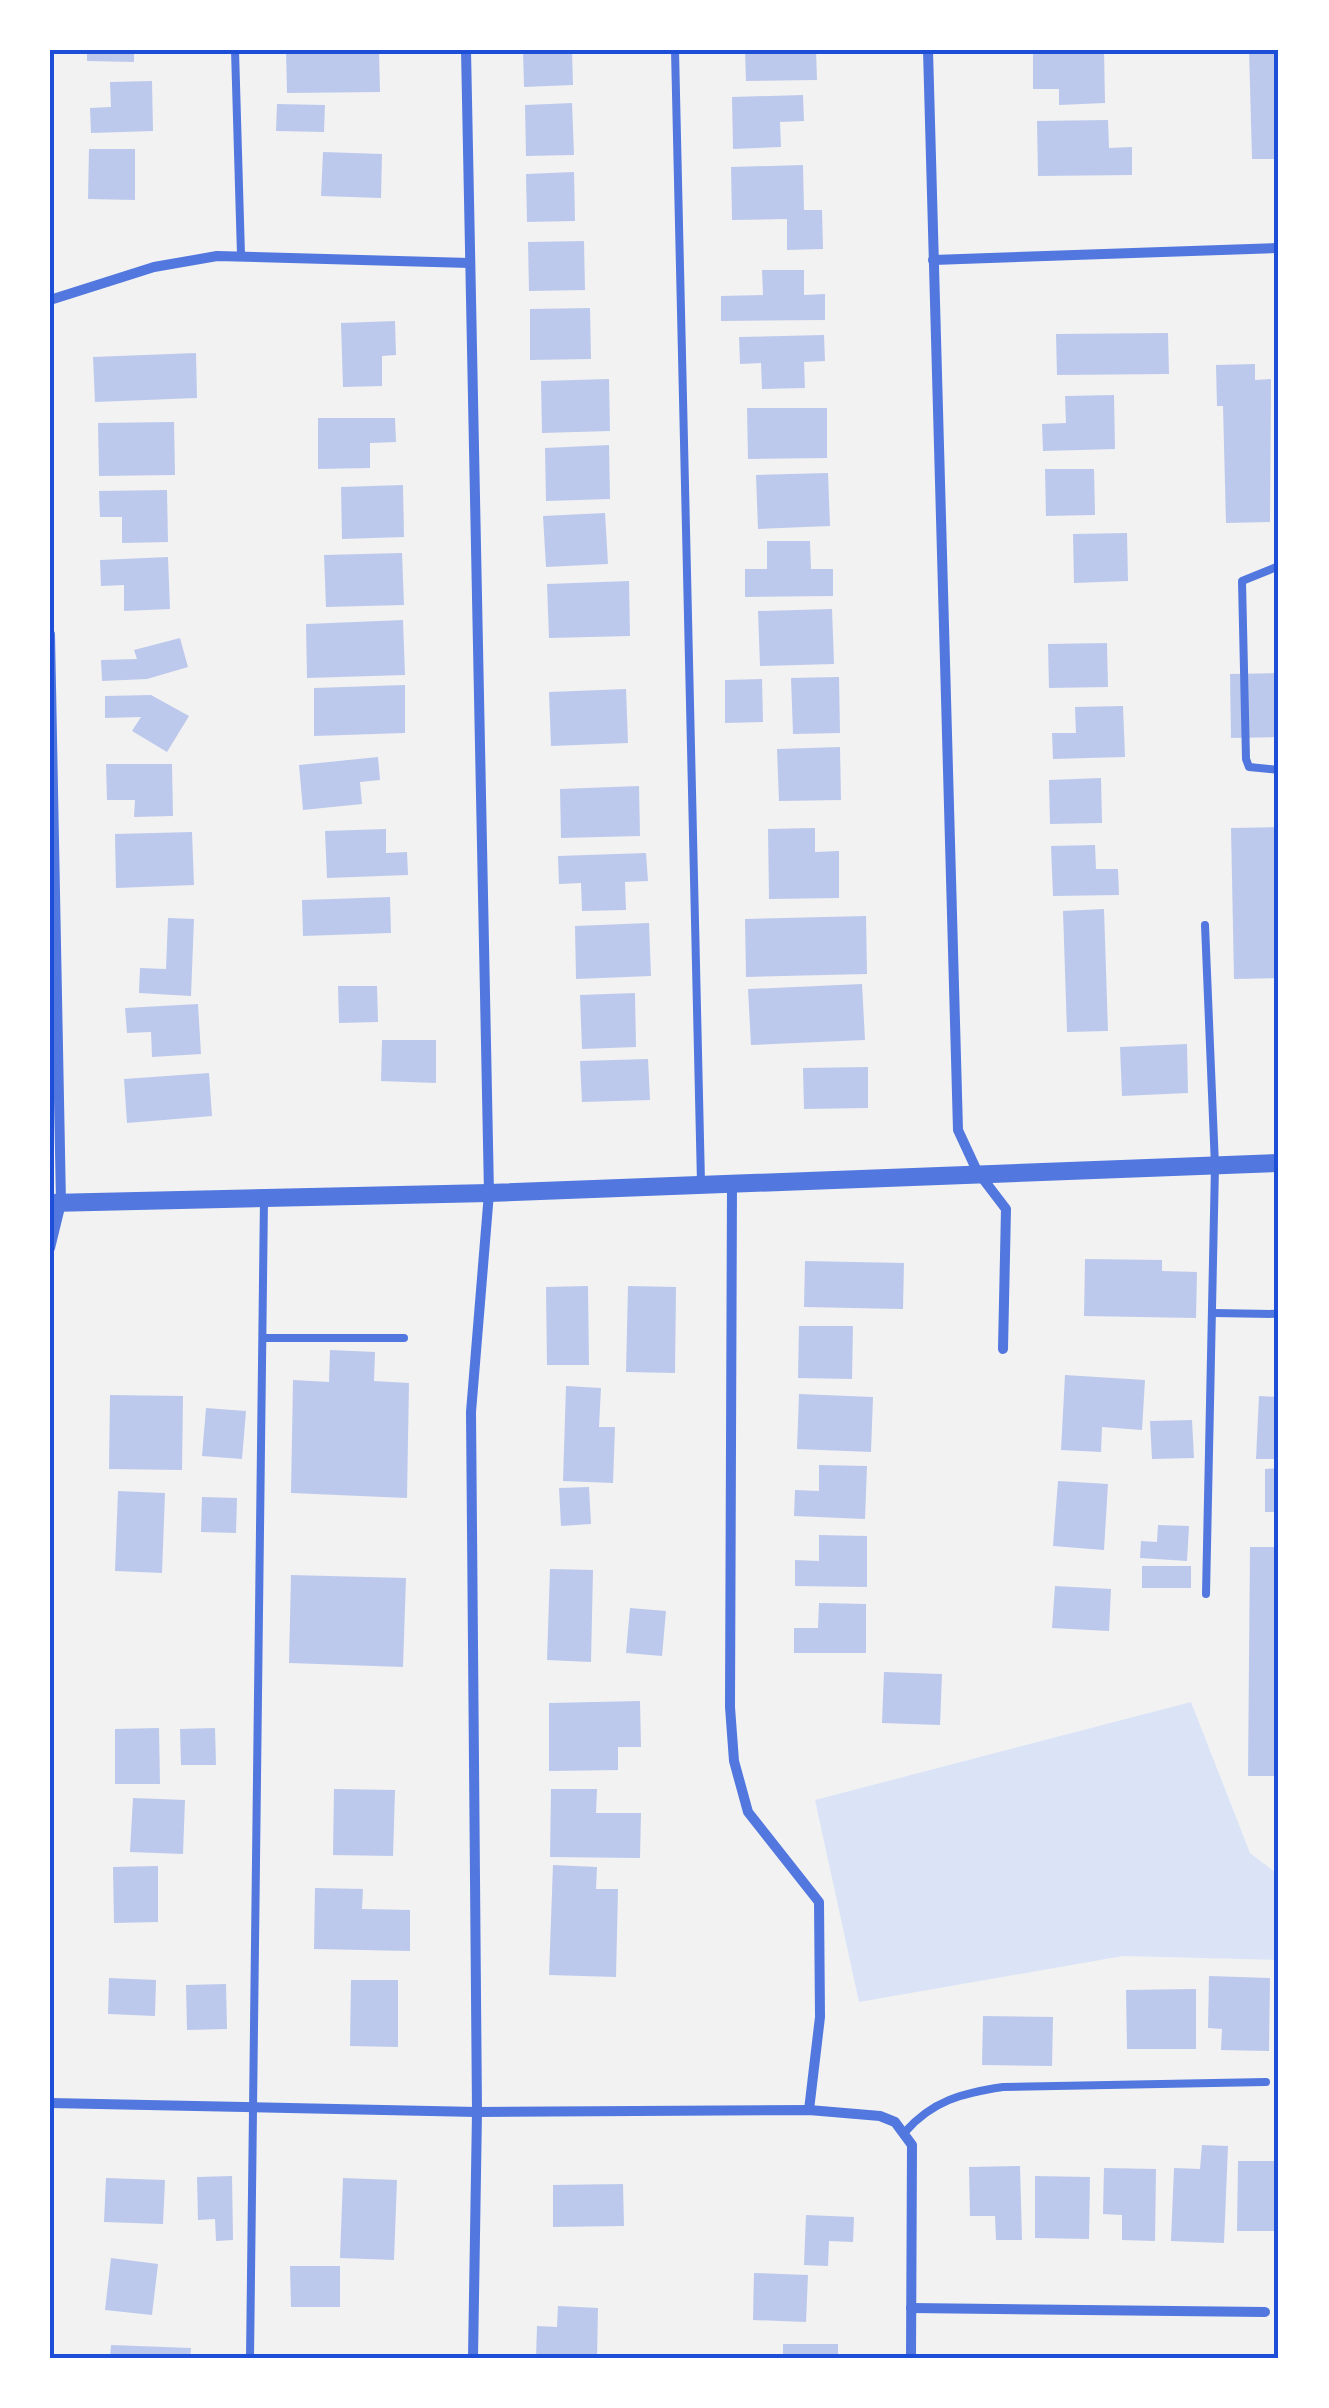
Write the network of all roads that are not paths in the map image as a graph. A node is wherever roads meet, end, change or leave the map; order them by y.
1 (235, 50) edge
2 (466, 50) edge
3 (674, 50) edge
4 (928, 50) edge
5 (1279, 248) edge
6 (241, 256) junction
7 (933, 260) junction
8 (470, 263) junction
9 (50, 300) edge
10 (1279, 566) edge
11 (50, 634) edge
12 (50, 652) edge
13 (1279, 770) edge
14 (1205, 925) dead end
15 (1279, 1163) edge
16 (1215, 1166) junction
17 (977, 1171) junction
18 (732, 1182) junction
19 (700, 1183) junction
20 (488, 1193) junction
21 (264, 1198) junction
22 (56, 1203) edge
23 (50, 1248) edge
24 (1213, 1313) junction
25 (1279, 1314) edge
26 (262, 1338) junction
27 (404, 1338) dead end
28 (1003, 1349) dead end
29 (1206, 1594) dead end
30 (1266, 2082) dead end
31 (50, 2103) edge
32 (254, 2106) junction
33 (809, 2110) junction
34 (477, 2112) junction
35 (905, 2132) junction
36 (911, 2308) junction
37 (1265, 2312) dead end
38 (250, 2358) edge
39 (473, 2358) edge
40 (911, 2358) edge

1 - 6 lane
2 - 8 street
3 - 19 lane
4 - 7 street
5 - 7 street
6 - 8 street
6 - 9 street
7 - 17 street
8 - 20 street
10 - 13 lane
11 - 12 street
12 - 22 street
14 - 16 lane
15 - 16 street
16 - 17 street
16 - 24 lane
17 - 18 street
17 - 28 street
18 - 19 street
18 - 33 street
19 - 20 street
20 - 21 street
20 - 34 street
21 - 22 street
21 - 26 lane
22 - 23 street
24 - 25 lane
24 - 29 lane
26 - 27 lane
26 - 32 lane
30 - 35 lane
31 - 32 street
32 - 34 street
32 - 38 lane
33 - 34 street
33 - 35 street
34 - 39 street
35 - 36 street
36 - 37 street
36 - 40 street

